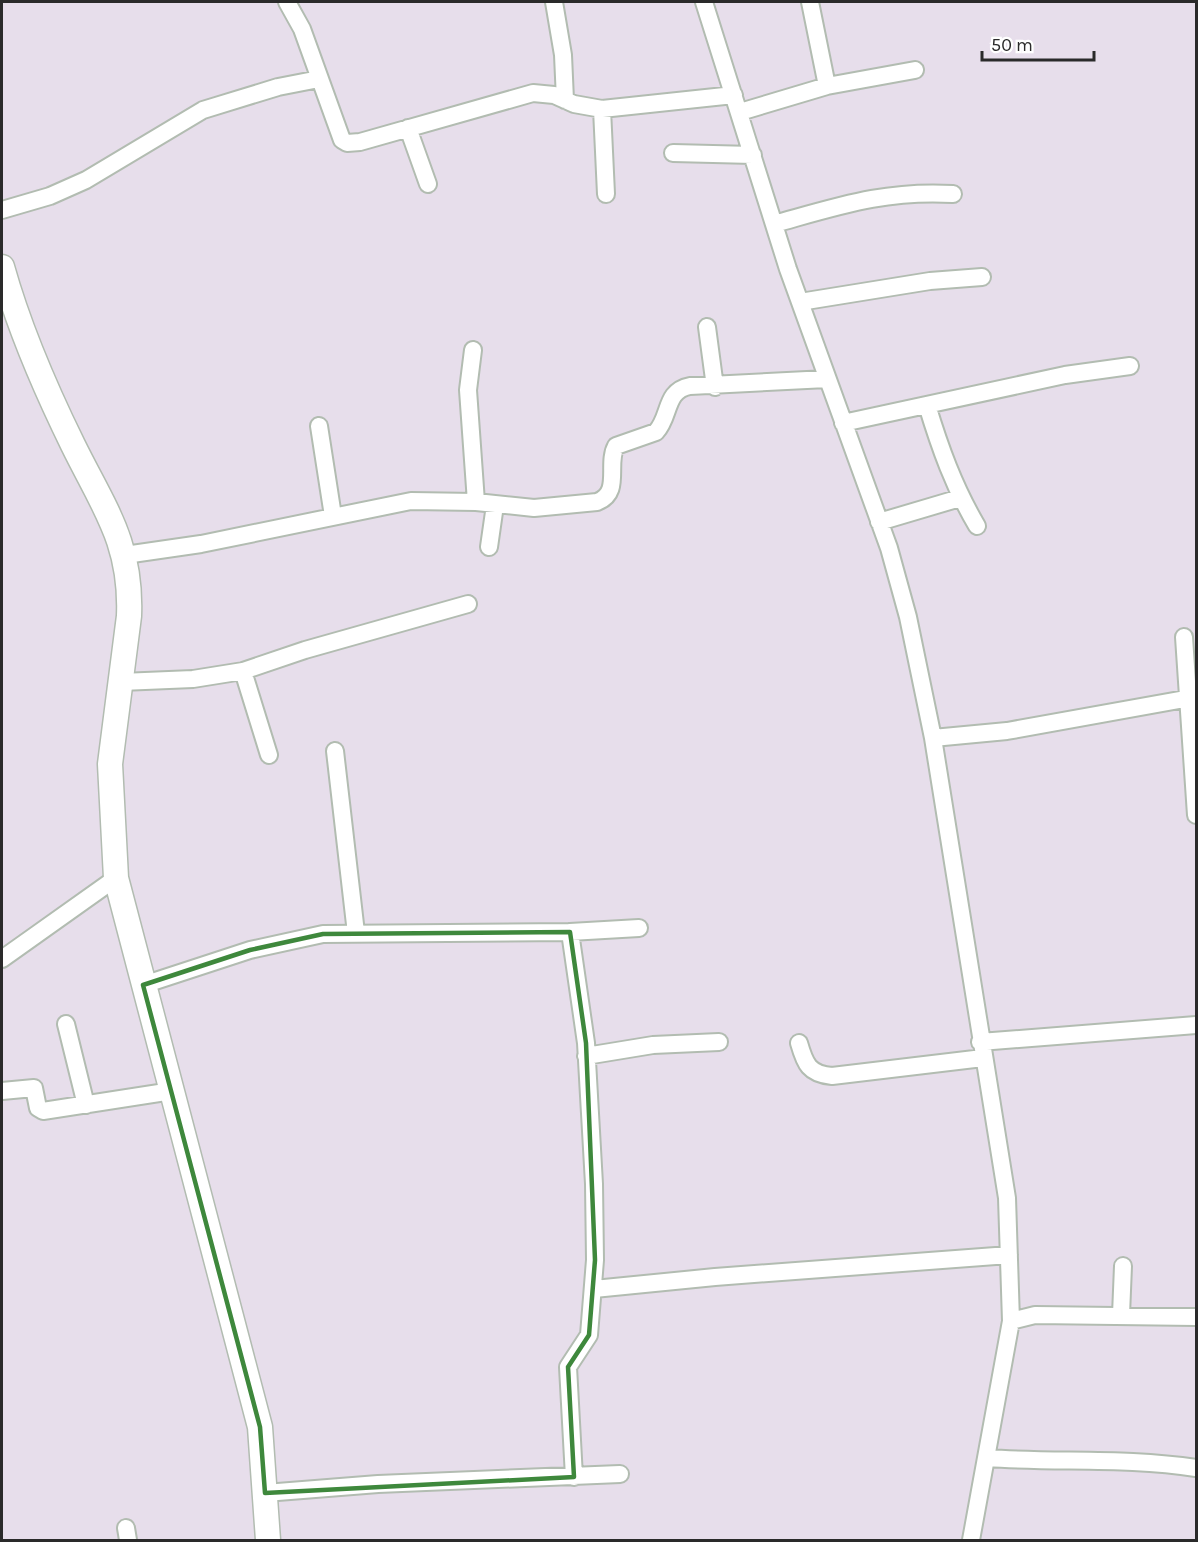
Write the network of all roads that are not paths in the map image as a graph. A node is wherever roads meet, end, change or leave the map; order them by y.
1 (287, 2) edge
2 (554, 2) edge
3 (704, 2) edge
4 (810, 2) edge
5 (915, 69) dead end
6 (320, 79) junction
7 (827, 86) junction
8 (734, 95) junction
9 (565, 100) junction
10 (602, 109) junction
11 (740, 112) junction
12 (408, 128) junction
13 (673, 153) dead end
14 (753, 155) junction
15 (428, 184) dead end
16 (606, 194) dead end
17 (953, 195) dead end
18 (2, 210) edge
19 (774, 224) junction
20 (3, 277) edge
21 (982, 277) dead end
22 (800, 302) junction
23 (707, 327) dead end
24 (473, 350) dead end
25 (1130, 366) dead end
26 (827, 379) junction
27 (715, 387) junction
28 (927, 405) junction
29 (843, 423) junction
30 (319, 426) dead end
31 (960, 498) junction
32 (476, 502) junction
33 (495, 505) junction
34 (333, 516) junction
35 (879, 522) junction
36 (976, 526) dead end
37 (489, 547) dead end
38 (125, 555) junction
39 (468, 604) dead end
40 (1184, 637) dead end
41 (243, 671) junction
42 (121, 682) junction
43 (1192, 697) edge
44 (933, 738) junction
45 (335, 751) dead end
46 (269, 755) dead end
47 (1197, 815) edge
48 (116, 878) junction
49 (639, 928) dead end
50 (570, 932) junction
51 (357, 933) junction
52 (2, 959) edge
53 (142, 985) junction
54 (66, 1024) dead end
55 (1197, 1024) edge
56 (719, 1041) dead end
57 (799, 1043) dead end
58 (981, 1050) junction
59 (586, 1056) junction
60 (2, 1091) edge
61 (172, 1091) junction
62 (86, 1105) junction
63 (1009, 1255) junction
64 (1123, 1266) dead end
65 (594, 1289) junction
66 (1121, 1315) junction
67 (1197, 1317) edge
68 (1011, 1321) junction
69 (987, 1458) junction
70 (1197, 1468) edge
71 (620, 1474) dead end
72 (574, 1477) junction
73 (265, 1493) junction
74 (268, 1540) edge
75 (971, 1540) edge

1 - 6 street
2 - 9 street
3 - 8 street
4 - 7 street
5 - 7 street
6 - 12 street
6 - 18 street
7 - 11 street
8 - 10 street
8 - 11 street
9 - 10 street
9 - 12 street
10 - 16 street
11 - 14 street
12 - 15 street
13 - 14 street
14 - 19 street
17 - 19 street
19 - 22 street
20 - 38 main road
21 - 22 street
22 - 26 street
23 - 27 street
24 - 32 street
25 - 28 street
26 - 27 street
26 - 29 street
27 - 33 street
28 - 29 street
28 - 31 street
29 - 35 street
30 - 34 street
31 - 35 street
31 - 36 street
32 - 33 street
32 - 34 street
33 - 37 street
34 - 38 street
35 - 44 street
38 - 42 main road
39 - 41 street
40 - 43 street
41 - 42 street
41 - 46 street
42 - 48 main road
43 - 44 street
43 - 47 street
44 - 58 street
45 - 51 street
48 - 52 street
48 - 53 main road
49 - 50 street
50 - 51 street
50 - 59 street
51 - 53 street
53 - 61 main road
54 - 62 street
55 - 58 street
56 - 59 street
57 - 58 street
58 - 63 street
59 - 65 street
60 - 62 street
61 - 62 street
61 - 73 main road
63 - 65 street
63 - 68 street
64 - 66 street
65 - 72 street
66 - 67 street
66 - 68 street
68 - 69 street
69 - 70 street
69 - 75 street
71 - 72 street
72 - 73 street
73 - 74 main road

